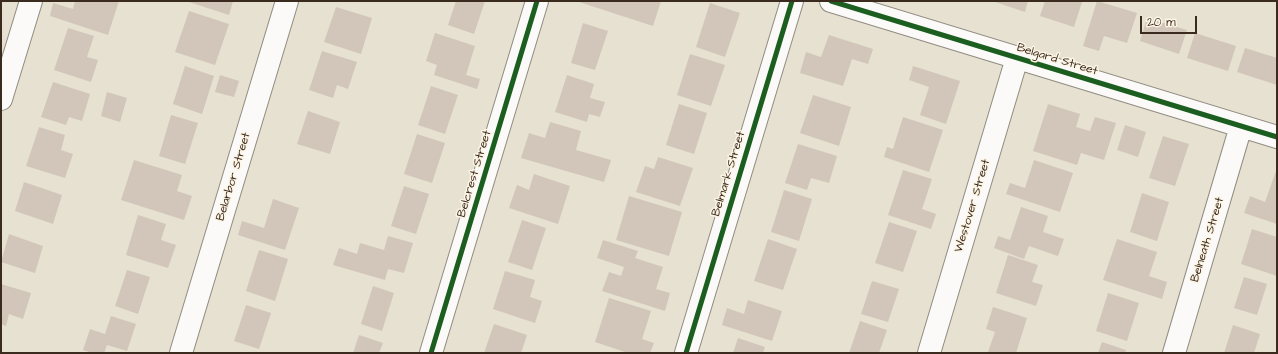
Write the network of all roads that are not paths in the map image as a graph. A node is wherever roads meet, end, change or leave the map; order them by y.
1 (31, 1) edge
2 (287, 1) edge
3 (537, 1) edge
4 (792, 1) edge
5 (831, 1) edge
6 (1017, 58) junction
7 (1, 99) edge
8 (1241, 126) junction
9 (1277, 137) edge
10 (181, 353) edge
11 (431, 353) edge
12 (686, 353) edge
13 (929, 353) edge
14 (1174, 353) edge

1 - 7 street
2 - 10 street, Belarbor Street
3 - 11 street, Belcrest Street
4 - 12 street, Belmark Street
5 - 6 street, Belgard Street
6 - 8 street, Belgard Street
6 - 13 street, Westover Street
8 - 9 street, Belgard Street
8 - 14 street, Belneath Street

